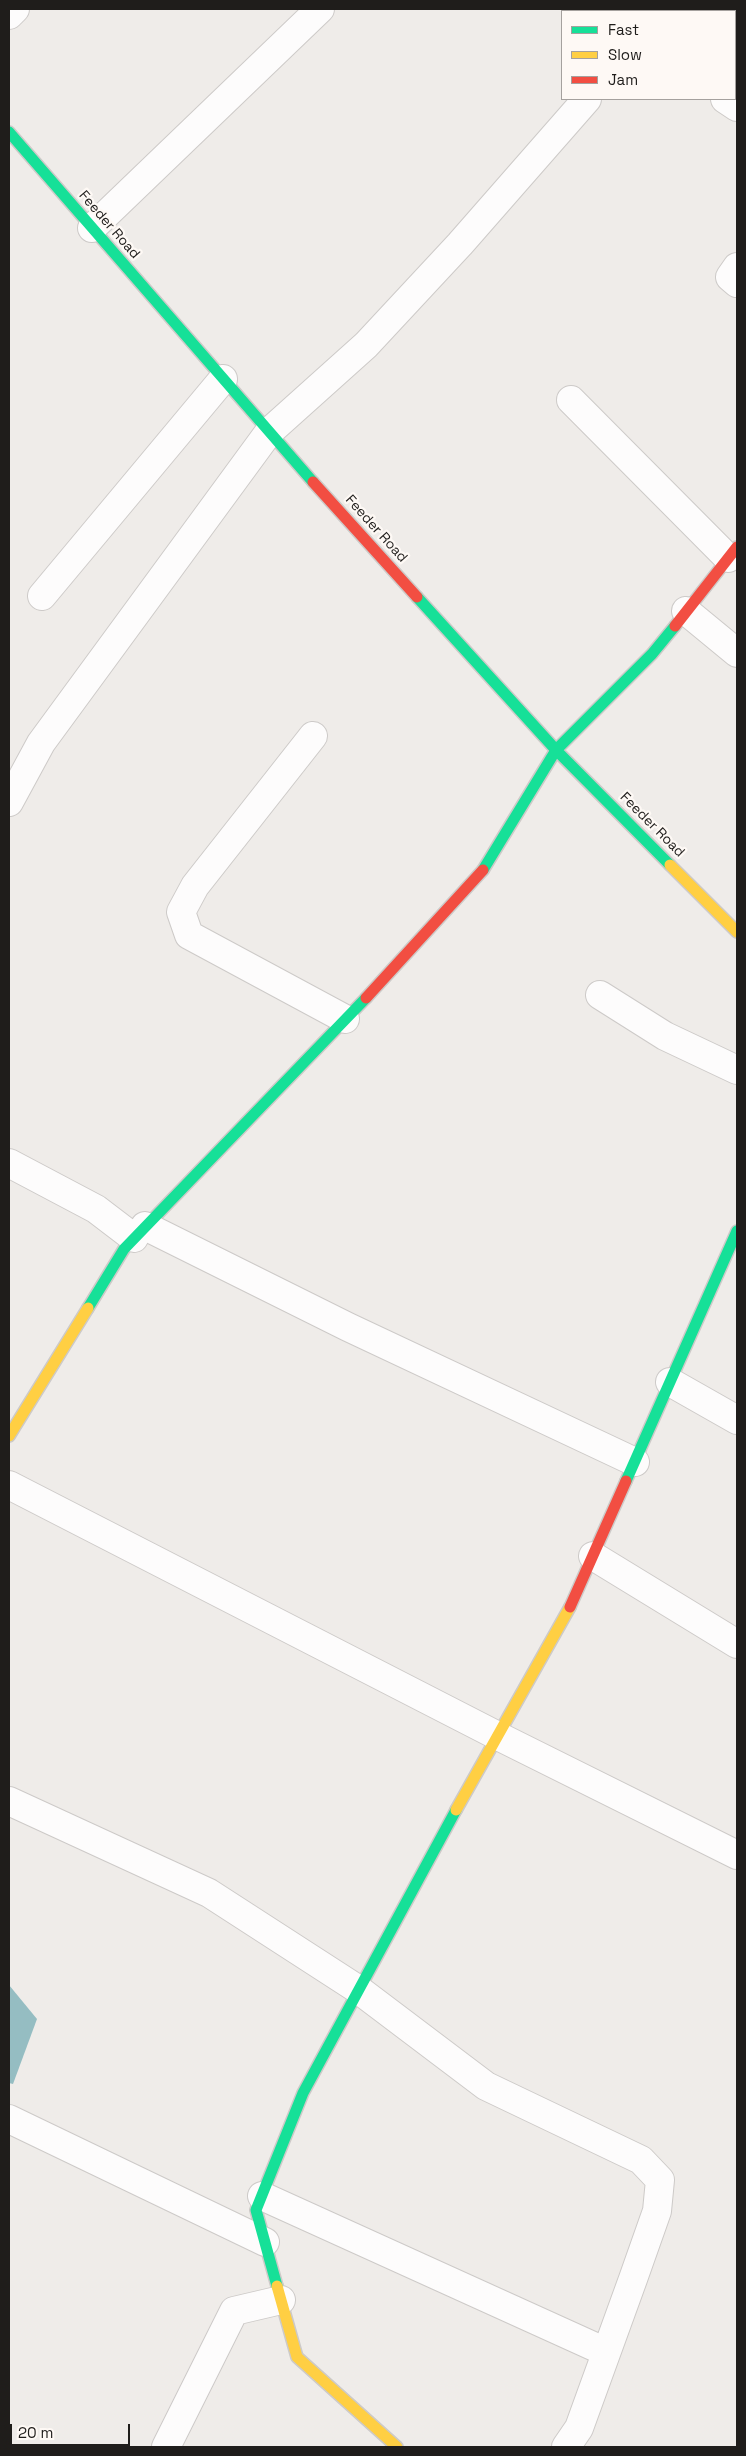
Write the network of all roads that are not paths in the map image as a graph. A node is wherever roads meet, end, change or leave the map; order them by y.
1 (15, 9) edge
2 (320, 9) edge
3 (9, 15) edge
4 (586, 100) edge
5 (9, 132) edge
6 (92, 228) junction
7 (737, 267) edge
8 (737, 282) edge
9 (224, 379) junction
10 (571, 400) dead end
11 (270, 432) junction
12 (733, 552) edge
13 (42, 596) dead end
14 (686, 611) junction
15 (737, 653) edge
16 (312, 736) dead end
17 (556, 750) junction
18 (9, 802) edge
19 (737, 932) edge
20 (600, 995) dead end
21 (345, 1019) junction
22 (737, 1070) edge
23 (9, 1163) edge
24 (737, 1231) edge
25 (139, 1232) junction
26 (670, 1382) junction
27 (737, 1420) edge
28 (9, 1436) edge
29 (635, 1462) junction
30 (9, 1485) edge
31 (593, 1556) junction
32 (737, 1644) edge
33 (496, 1735) junction
34 (9, 1800) edge
35 (737, 1856) edge
36 (360, 1990) junction
37 (9, 2119) edge
38 (262, 2196) junction
39 (265, 2242) junction
40 (281, 2300) junction
41 (606, 2352) junction
42 (166, 2447) edge
43 (397, 2447) edge
44 (566, 2447) edge

1 - 3 street
2 - 6 street
4 - 11 street
5 - 6 street, Feeder Road
6 - 9 street, Feeder Road
7 - 8 street
9 - 11 street, Feeder Road
9 - 13 street
10 - 12 street
11 - 17 street, Feeder Road
11 - 18 street
12 - 14 street
14 - 15 street
14 - 17 street
16 - 21 street
17 - 19 street, Feeder Road
17 - 21 street
20 - 22 street
21 - 25 street
23 - 25 street
24 - 26 street
25 - 28 street
25 - 29 street
26 - 27 street
26 - 29 street
29 - 31 street
30 - 33 street
31 - 32 street
31 - 33 street
33 - 35 street
33 - 36 street
34 - 36 street
36 - 38 street
36 - 41 street
37 - 39 street
38 - 39 street
38 - 41 street
39 - 40 street
40 - 42 street
40 - 43 street
41 - 44 street

